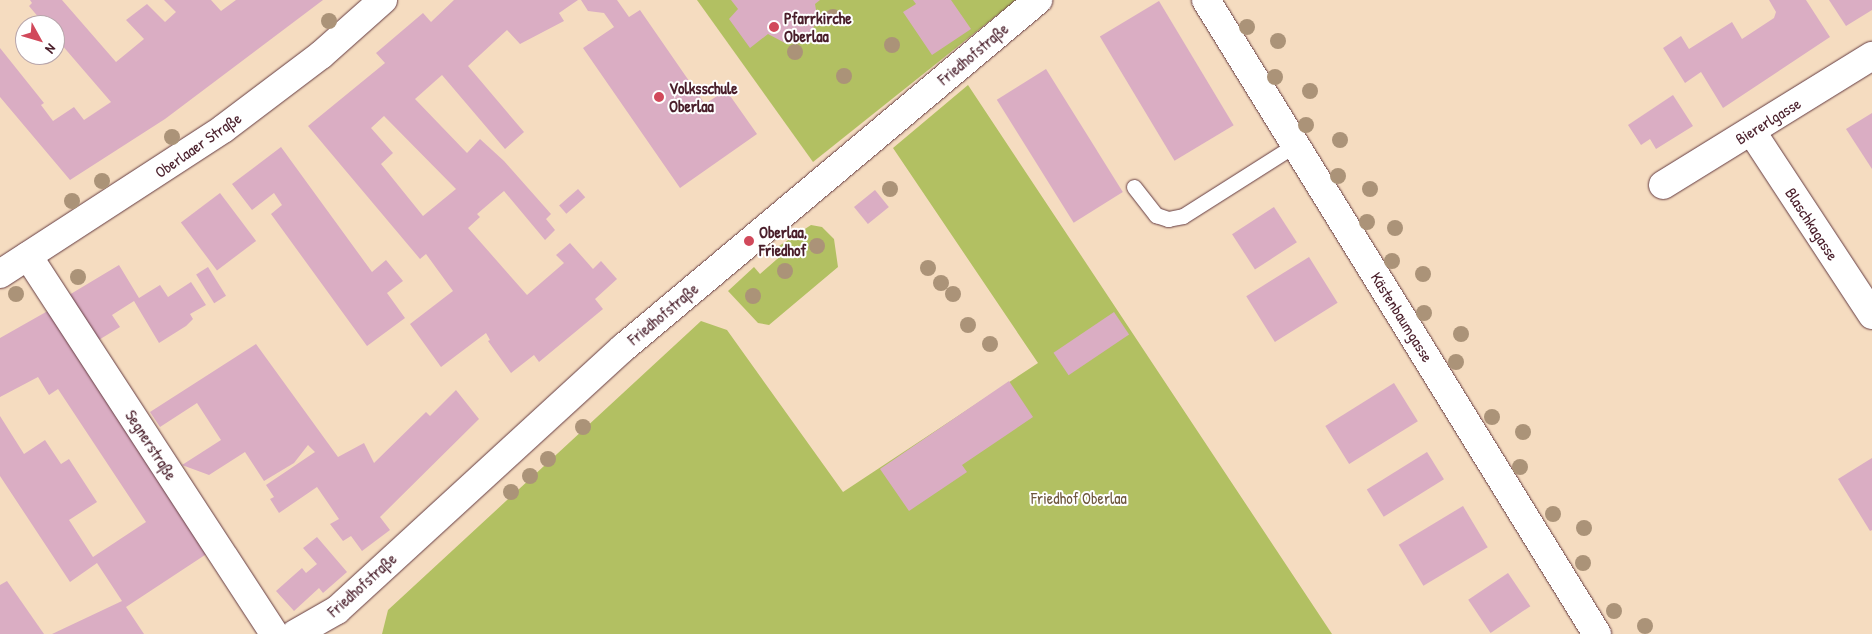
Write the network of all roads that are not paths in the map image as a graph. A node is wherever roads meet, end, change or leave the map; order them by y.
1 (384, 0) edge
2 (1038, 0) edge
3 (1206, 0) edge
4 (1872, 56) edge
5 (1752, 132) junction
6 (1296, 145) junction
7 (1663, 185) dead end
8 (1134, 187) dead end
9 (28, 256) junction
10 (0, 274) edge
11 (1872, 315) edge
12 (274, 634) edge
13 (295, 634) edge
14 (1597, 634) edge

1 - 9 street, Oberlaaer Straße
2 - 13 street, Friedhofstraße
3 - 6 street, Kästenbaumgasse
4 - 5 street, Biererlgasse
5 - 7 street, Biererlgasse
5 - 11 street, Blaschkagasse
6 - 8 lane
6 - 14 street, Kästenbaumgasse
9 - 10 street, Oberlaaer Straße
9 - 12 street, Segnerstraße

